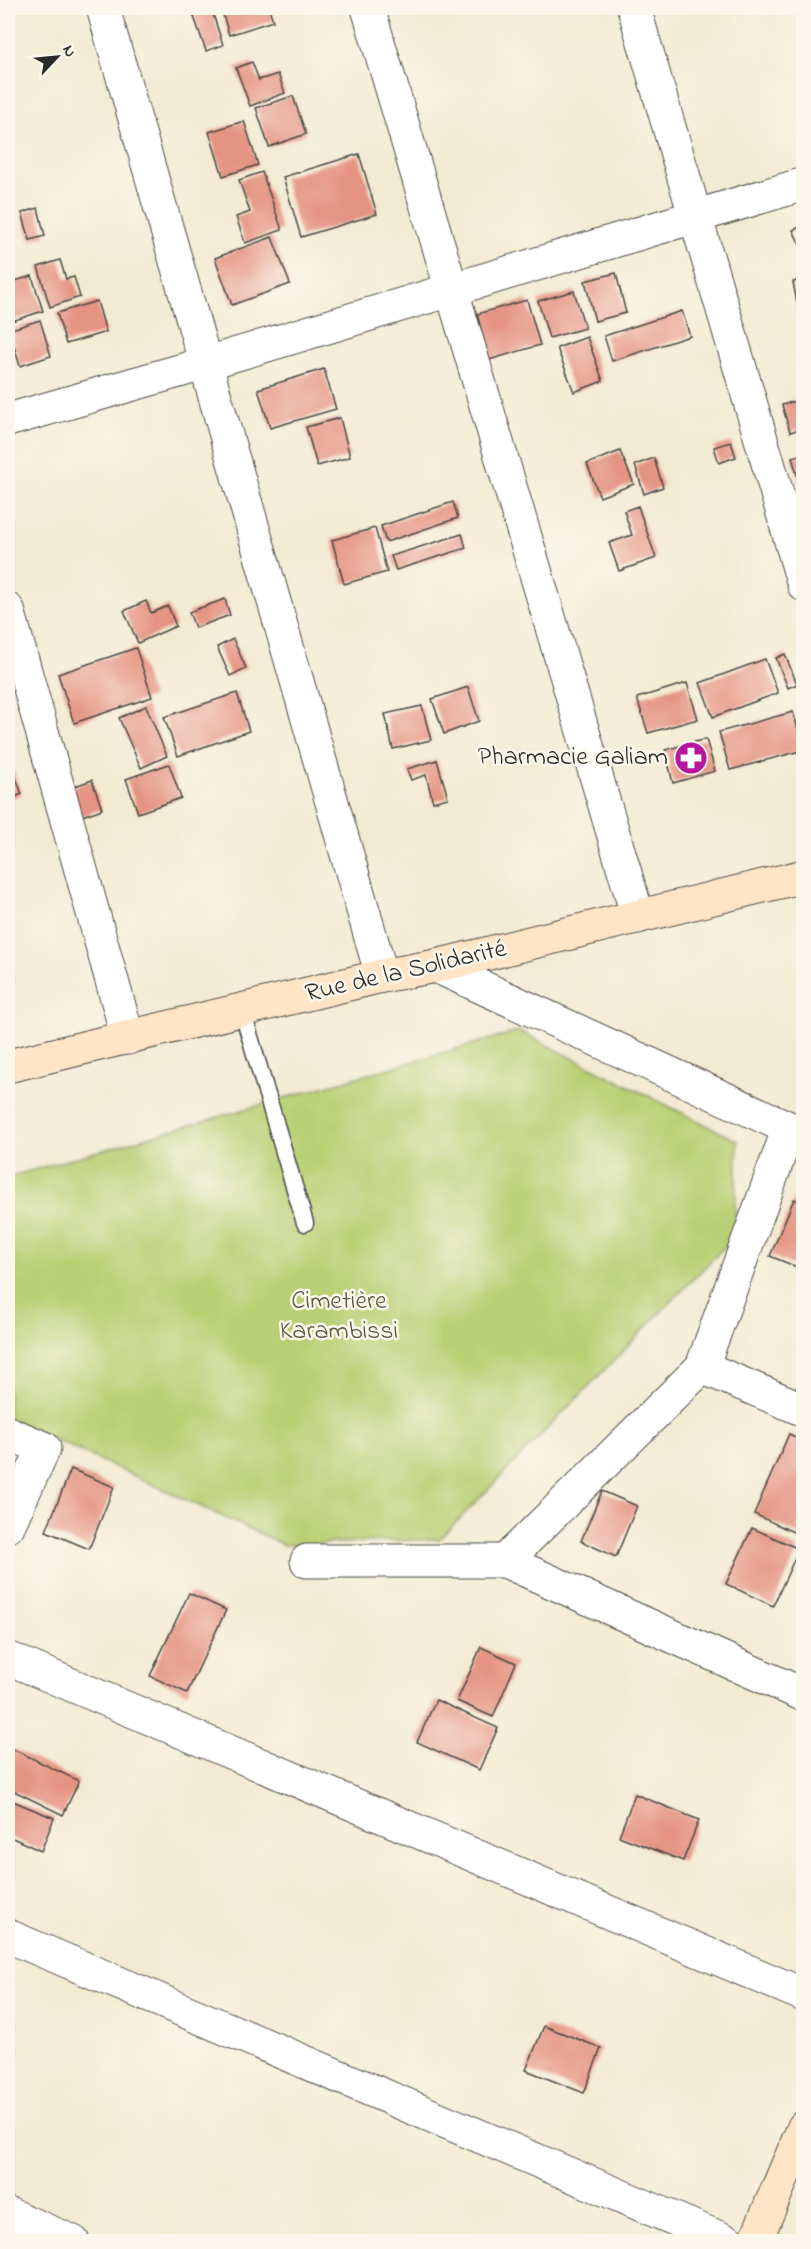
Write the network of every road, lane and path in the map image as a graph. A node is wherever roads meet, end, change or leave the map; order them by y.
1 (103, 8) edge
2 (368, 8) edge
3 (634, 8) edge
4 (804, 184) edge
5 (696, 217) junction
6 (451, 289) junction
7 (207, 363) junction
8 (8, 420) edge
9 (804, 585) edge
10 (8, 610) edge
11 (804, 876) edge
12 (638, 916) junction
13 (436, 966) junction
14 (382, 976) junction
15 (242, 1010) junction
16 (128, 1038) junction
17 (8, 1066) edge
18 (796, 1132) edge
19 (304, 1223) dead end
20 (702, 1367) junction
21 (804, 1410) edge
22 (8, 1433) edge
23 (8, 1526) edge
24 (307, 1561) dead end
25 (505, 1561) junction
26 (8, 1658) edge
27 (804, 1695) edge
28 (8, 1936) edge
29 (804, 1995) edge
30 (804, 2127) edge
31 (8, 2214) edge
32 (73, 2241) edge
33 (729, 2241) edge
34 (755, 2241) edge

1 - 7 street
2 - 6 street
3 - 5 street
4 - 5 street
5 - 6 street
5 - 9 street
6 - 7 street
6 - 12 street
7 - 8 street
7 - 14 street
10 - 16 street
11 - 12 street, Rue de la Solidarité
12 - 13 street, Rue de la Solidarité
13 - 14 street, Rue de la Solidarité
13 - 18 street
14 - 15 street, Rue de la Solidarité
15 - 16 street, Rue de la Solidarité
15 - 19 lane
16 - 17 street, Rue de la Solidarité
18 - 20 street
20 - 21 street
20 - 25 street
22 - 23 street
24 - 25 street
25 - 27 street
26 - 29 street
28 - 33 street
30 - 34 street
31 - 32 street

